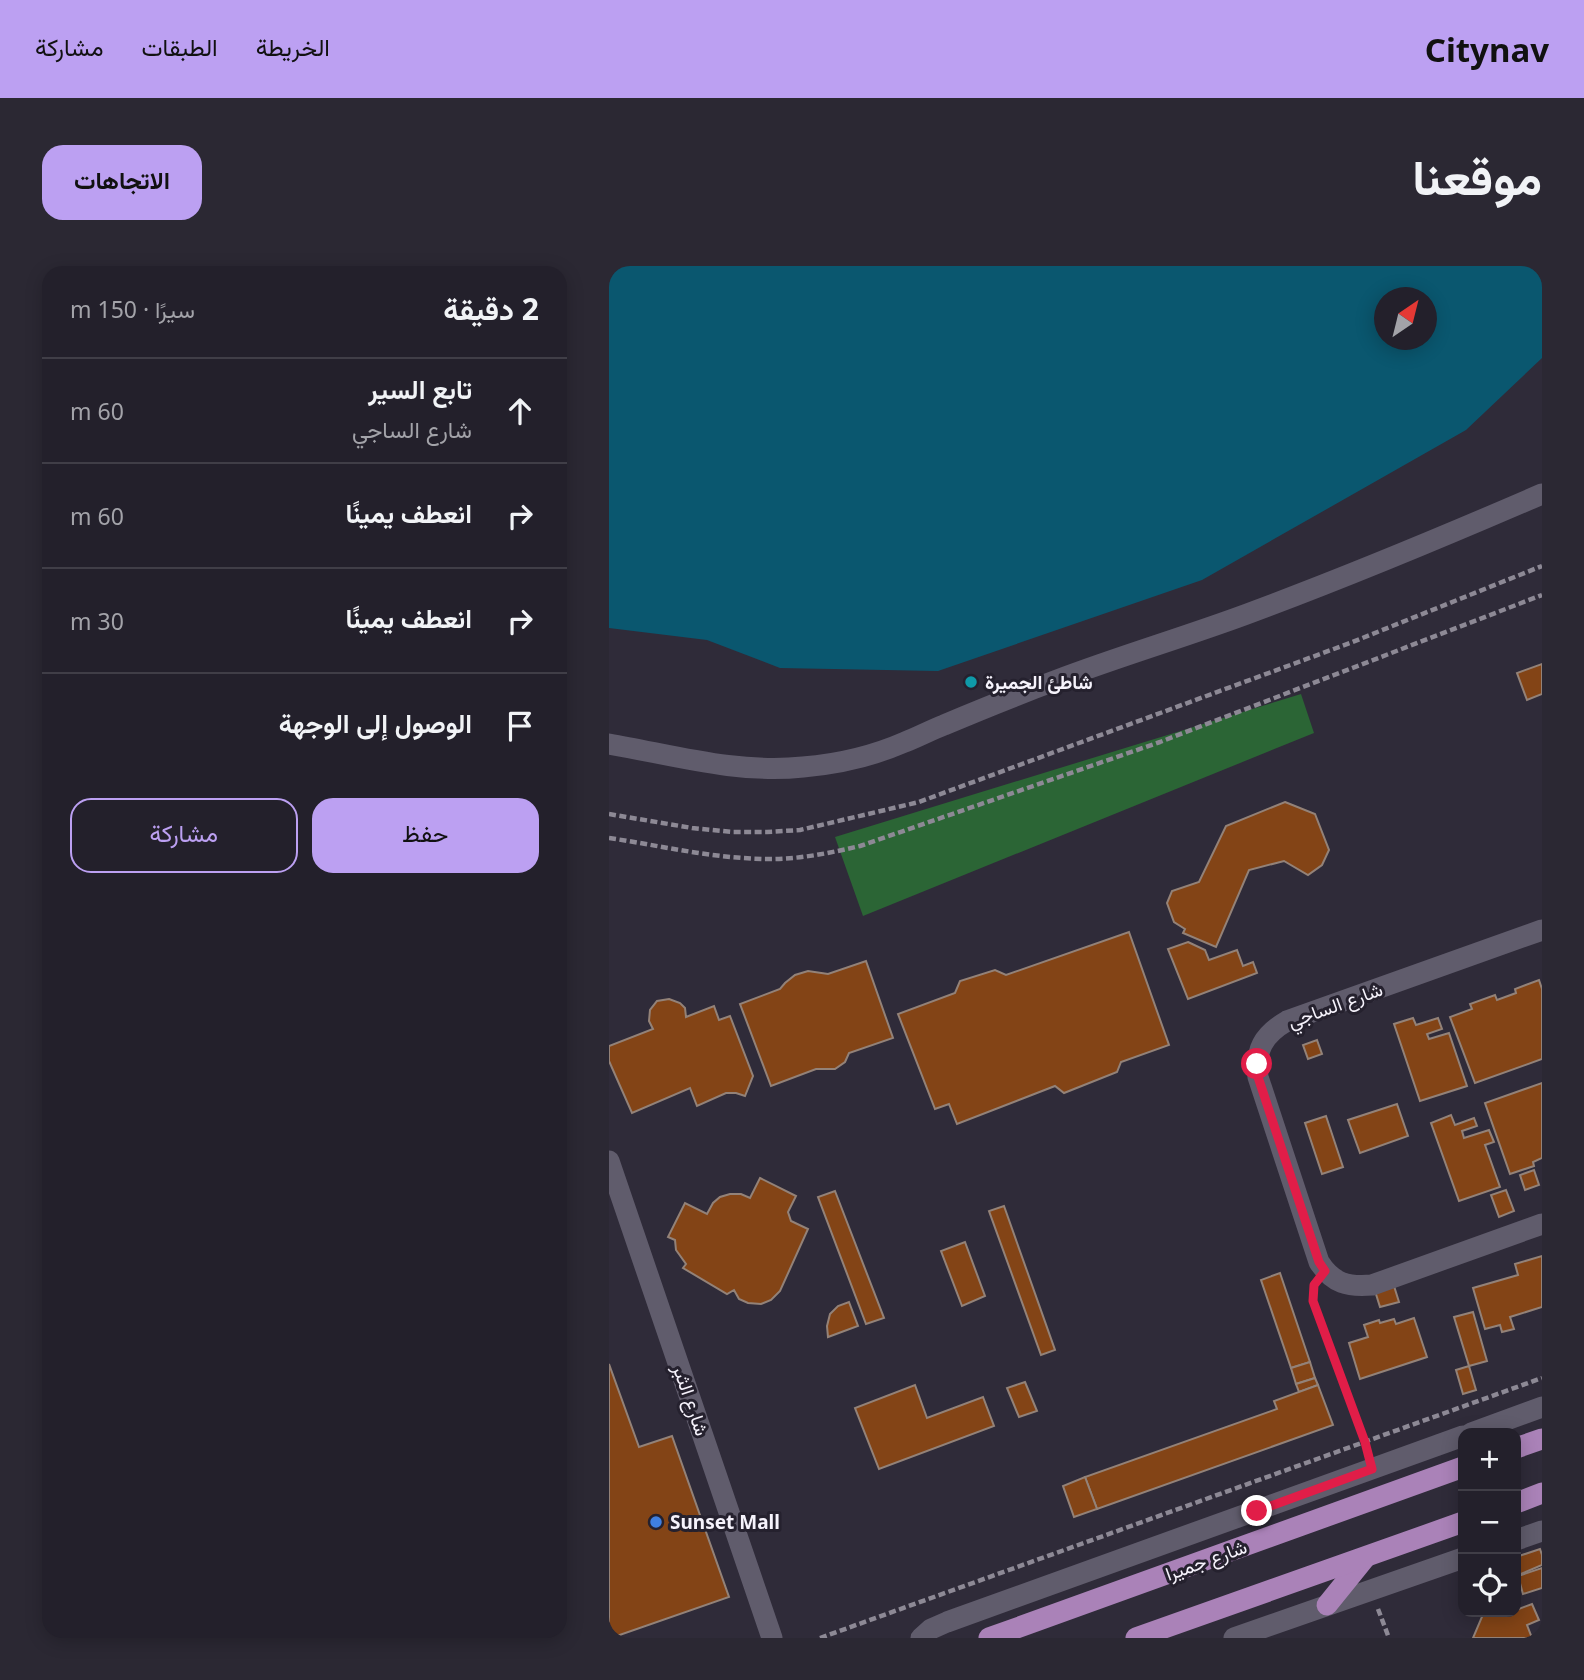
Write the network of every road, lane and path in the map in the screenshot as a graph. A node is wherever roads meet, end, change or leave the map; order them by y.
1 (1542, 494) edge
2 (1542, 566) edge
3 (1542, 596) edge
4 (609, 744) edge
5 (609, 814) edge
6 (609, 838) edge
7 (1542, 930) edge
8 (609, 1161) edge
9 (1542, 1224) edge
10 (1325, 1271) junction
11 (1542, 1378) edge
12 (1542, 1407) edge
13 (1485, 1428) edge
14 (1458, 1438) edge
15 (1542, 1439) edge
16 (1365, 1442) junction
17 (1521, 1446) edge
18 (1372, 1469) junction
19 (1458, 1469) edge
20 (1542, 1493) edge
21 (1521, 1501) edge
22 (1458, 1524) edge
23 (1542, 1531) edge
24 (1521, 1538) edge
25 (1365, 1558) junction
26 (1458, 1560) edge
27 (1327, 1605) junction
28 (1377, 1605) dead end
29 (772, 1638) edge
30 (820, 1638) edge
31 (921, 1638) edge
32 (989, 1638) edge
33 (1136, 1638) edge
34 (1234, 1638) edge
35 (1389, 1638) edge

1 - 4 street
2 - 5 path
3 - 6 path
7 - 10 street, شارع الساجي
8 - 29 street, شارع الثبر
9 - 10 street
10 - 16 path
11 - 16 path
12 - 13 street
14 - 18 street
15 - 17 main road
16 - 18 path
16 - 30 path
18 - 31 street
19 - 32 main road, شارع جميرا
20 - 21 main road
22 - 25 main road
23 - 24 street
25 - 27 main road
25 - 33 main road
26 - 27 street
27 - 34 street
28 - 35 path

